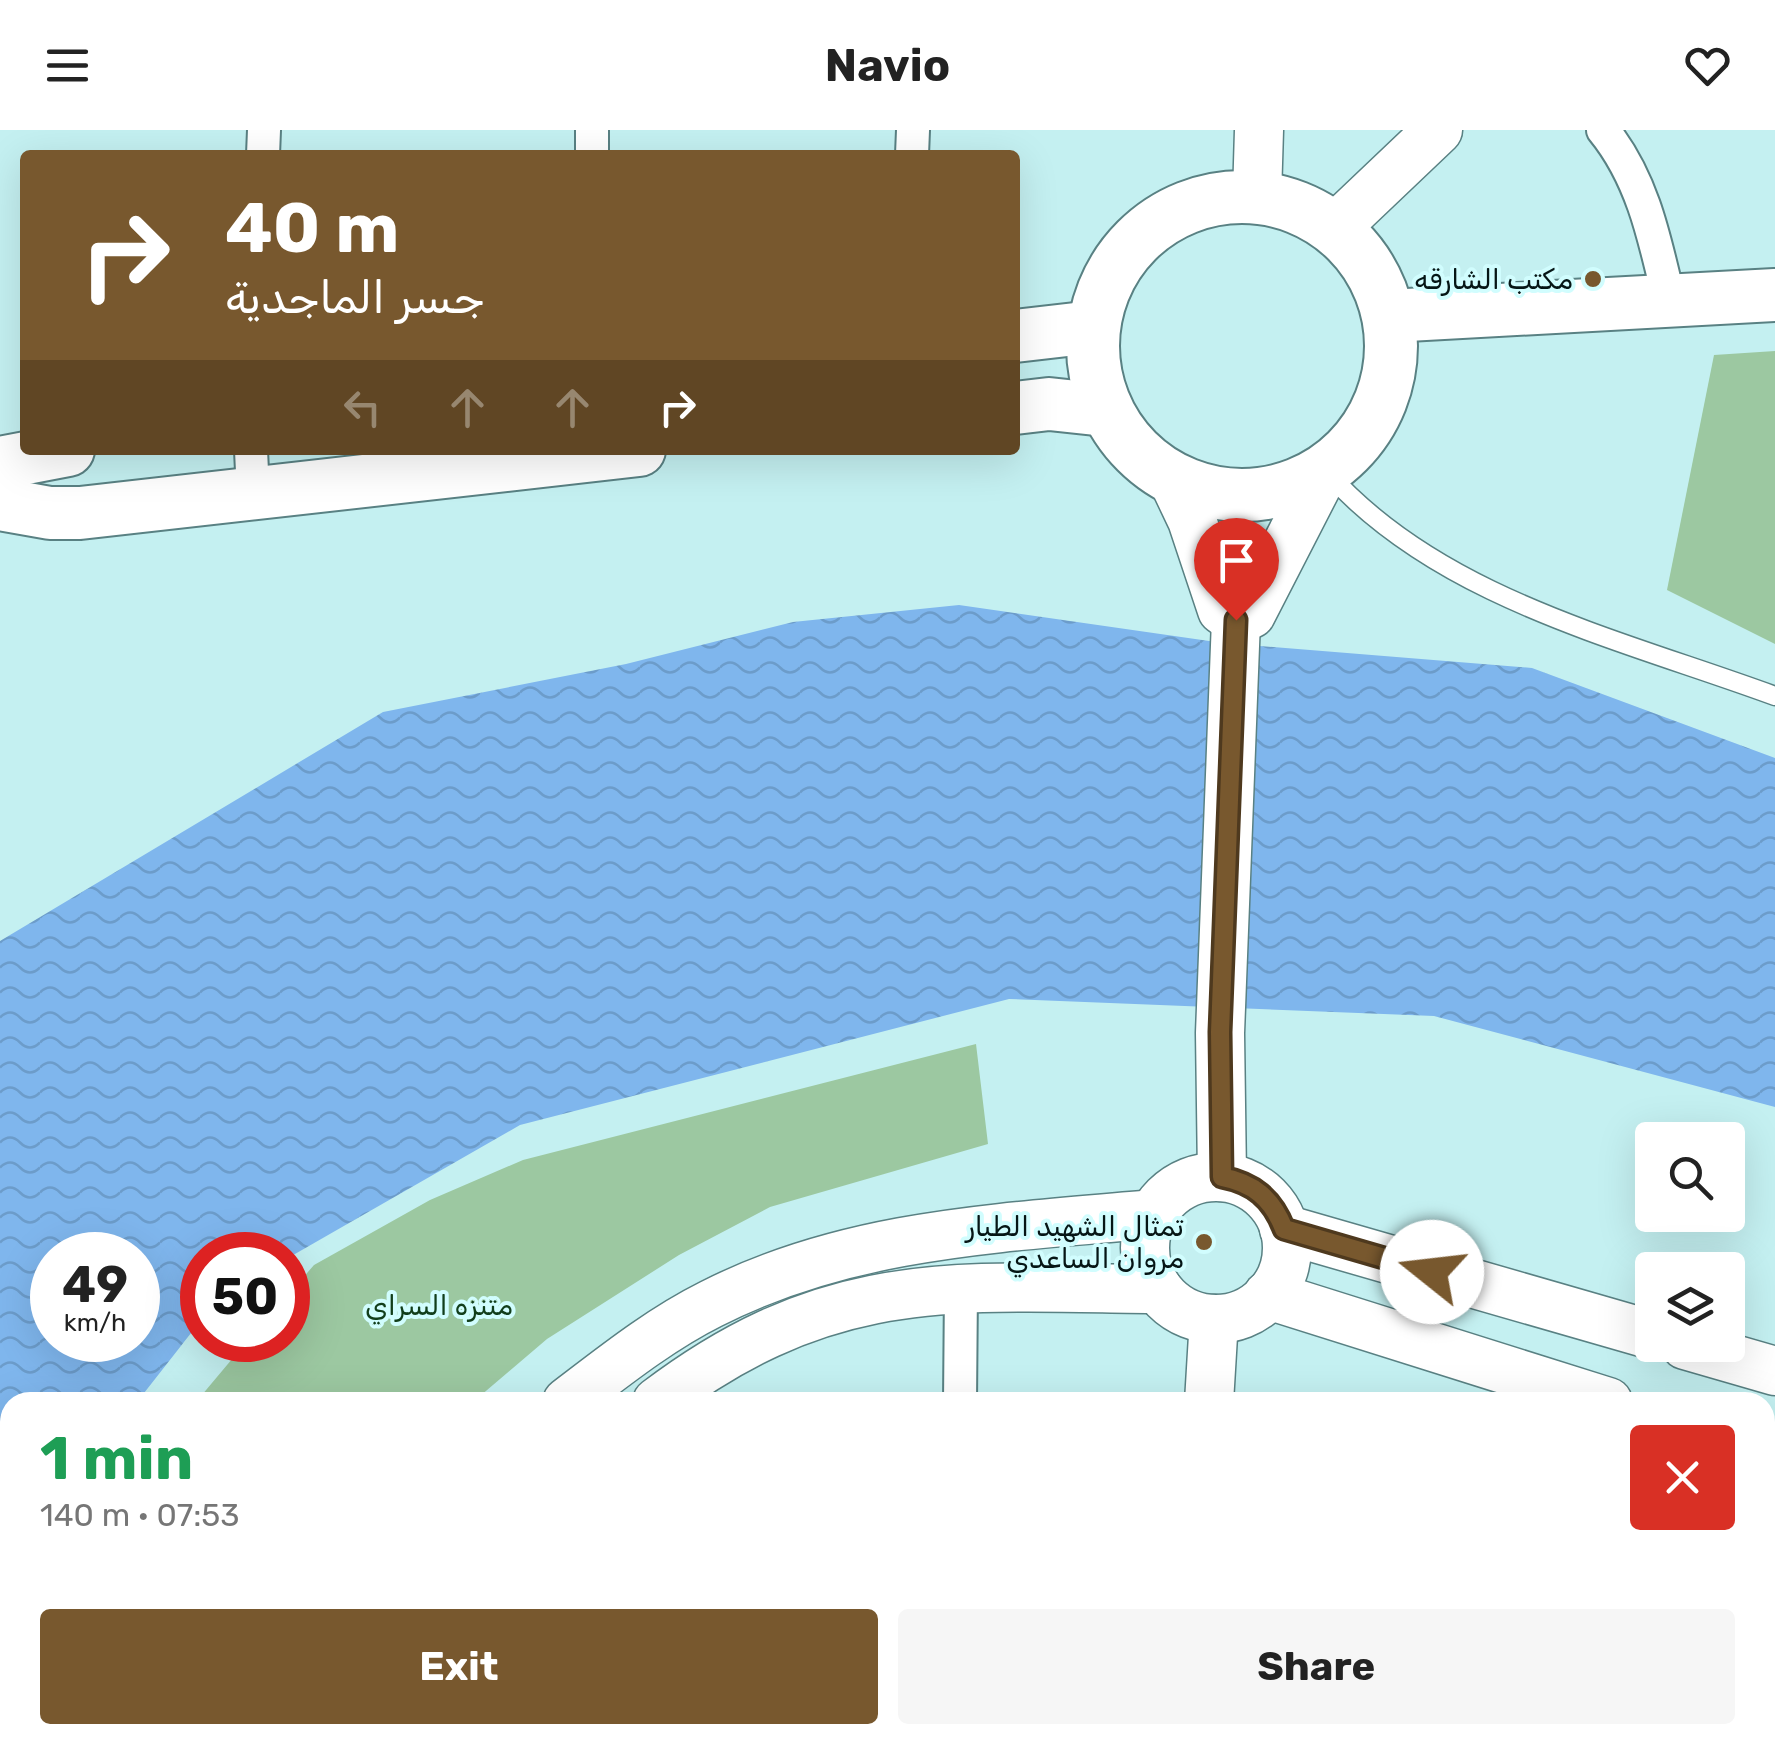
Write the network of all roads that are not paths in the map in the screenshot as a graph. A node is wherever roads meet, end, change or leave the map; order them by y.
1 (1259, 130) edge
2 (1438, 130) edge
3 (1603, 130) edge
4 (1257, 196) junction
5 (1335, 228) junction
6 (1775, 294) edge
7 (1669, 300) junction
8 (1388, 316) junction
9 (1093, 327) junction
10 (1020, 335) edge
11 (1020, 407) edge
12 (1105, 410) junction
13 (42, 455) edge
14 (551, 455) edge
15 (0, 463) edge
16 (1325, 470) junction
17 (252, 472) edge
18 (1172, 480) junction
19 (0, 504) edge
20 (1236, 620) junction
21 (1775, 696) edge
22 (1222, 1177) junction
23 (1154, 1214) junction
24 (1284, 1229) junction
25 (961, 1288) junction
26 (1158, 1289) junction
27 (1268, 1295) junction
28 (1214, 1319) junction
29 (1635, 1331) edge
30 (1744, 1362) edge
31 (1775, 1371) edge
32 (580, 1392) edge
33 (673, 1392) edge
34 (960, 1392) edge
35 (1210, 1392) edge
36 (1568, 1392) edge

1 - 4 main road
2 - 5 main road
3 - 7 street
4 - 5 main road
4 - 9 main road
5 - 8 main road
6 - 7 main road
7 - 8 main road
8 - 16 main road
9 - 10 main road
9 - 12 main road
11 - 12 main road
12 - 18 main road
13 - 15 main road
14 - 17 main road
16 - 18 main road
16 - 20 main road
16 - 21 lane
17 - 19 main road
18 - 20 main road
20 - 22 main road
22 - 23 main road
22 - 24 main road
23 - 26 main road
23 - 32 main road
24 - 27 main road
24 - 29 main road
25 - 26 main road
25 - 33 main road
25 - 34 street
26 - 28 main road
27 - 28 main road
27 - 36 main road
28 - 35 main road
30 - 31 main road

